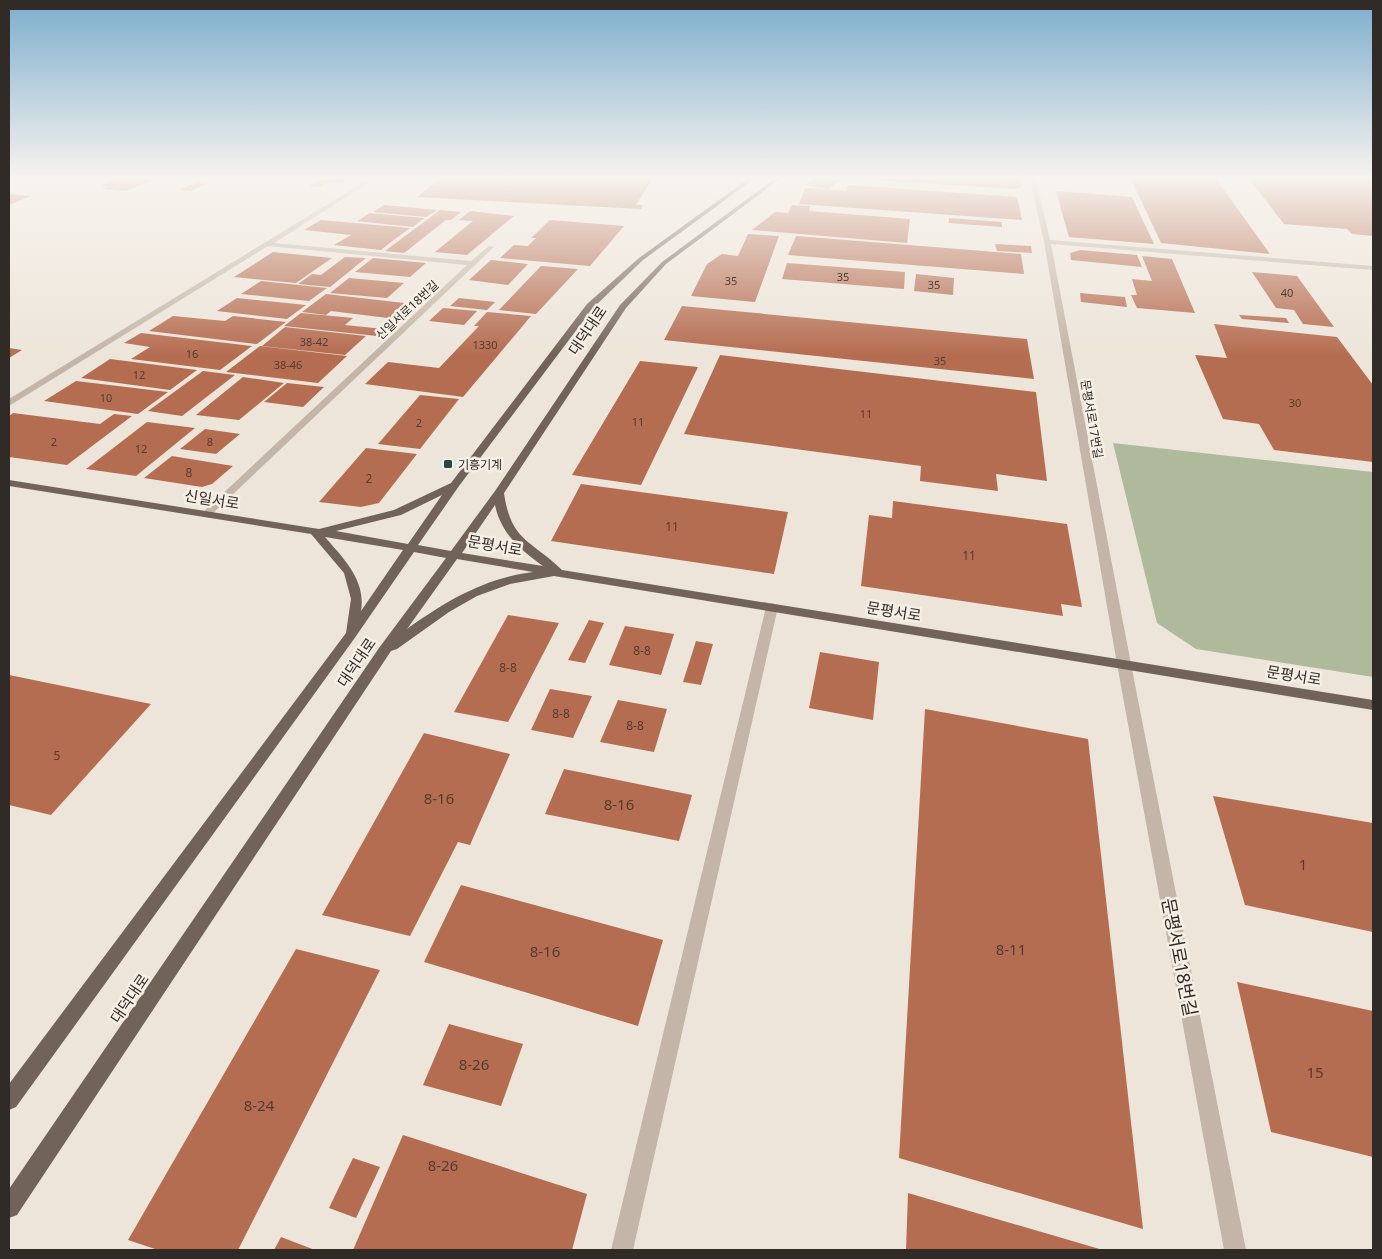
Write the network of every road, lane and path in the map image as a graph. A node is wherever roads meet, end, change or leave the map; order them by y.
1 (278, 238) edge
2 (669, 238) edge
3 (698, 238) edge
4 (1046, 238) edge
5 (1047, 242) junction
6 (268, 244) junction
7 (491, 247) dead end
8 (473, 263) junction
9 (1373, 268) edge
10 (9, 403) edge
11 (9, 483) edge
12 (455, 484) junction
13 (499, 493) junction
14 (207, 513) junction
15 (316, 532) junction
16 (410, 547) junction
17 (454, 554) junction
18 (559, 573) junction
19 (772, 607) junction
20 (350, 636) junction
21 (384, 651) junction
22 (1124, 664) junction
23 (1373, 705) edge
24 (9, 1100) edge
25 (9, 1207) edge
26 (622, 1250) edge
27 (1235, 1250) edge

1 - 6 street
2 - 12 main road, 대덕대로
3 - 13 main road, 대덕대로
4 - 5 street, 문평서로17번길
5 - 9 street
5 - 22 street, 문평서로17번길
6 - 8 street, 신일서로18번길
6 - 10 street
7 - 8 street
8 - 14 street, 신일서로18번길
11 - 14 main road, 신일서로
12 - 15 main road
12 - 16 main road, 대덕대로
13 - 17 main road, 대덕대로
13 - 18 main road
14 - 15 main road, 신일서로
15 - 16 main road, 신일서로
15 - 20 main road
16 - 17 main road, 문평서로
16 - 20 main road, 대덕대로
17 - 18 main road, 문평서로
17 - 21 main road, 대덕대로
18 - 19 main road, 문평서로
18 - 21 main road
19 - 22 main road, 문평서로
19 - 26 street
20 - 24 main road, 대덕대로
21 - 25 main road, 대덕대로
22 - 23 main road, 문평서로
22 - 27 street, 문평서로18번길

